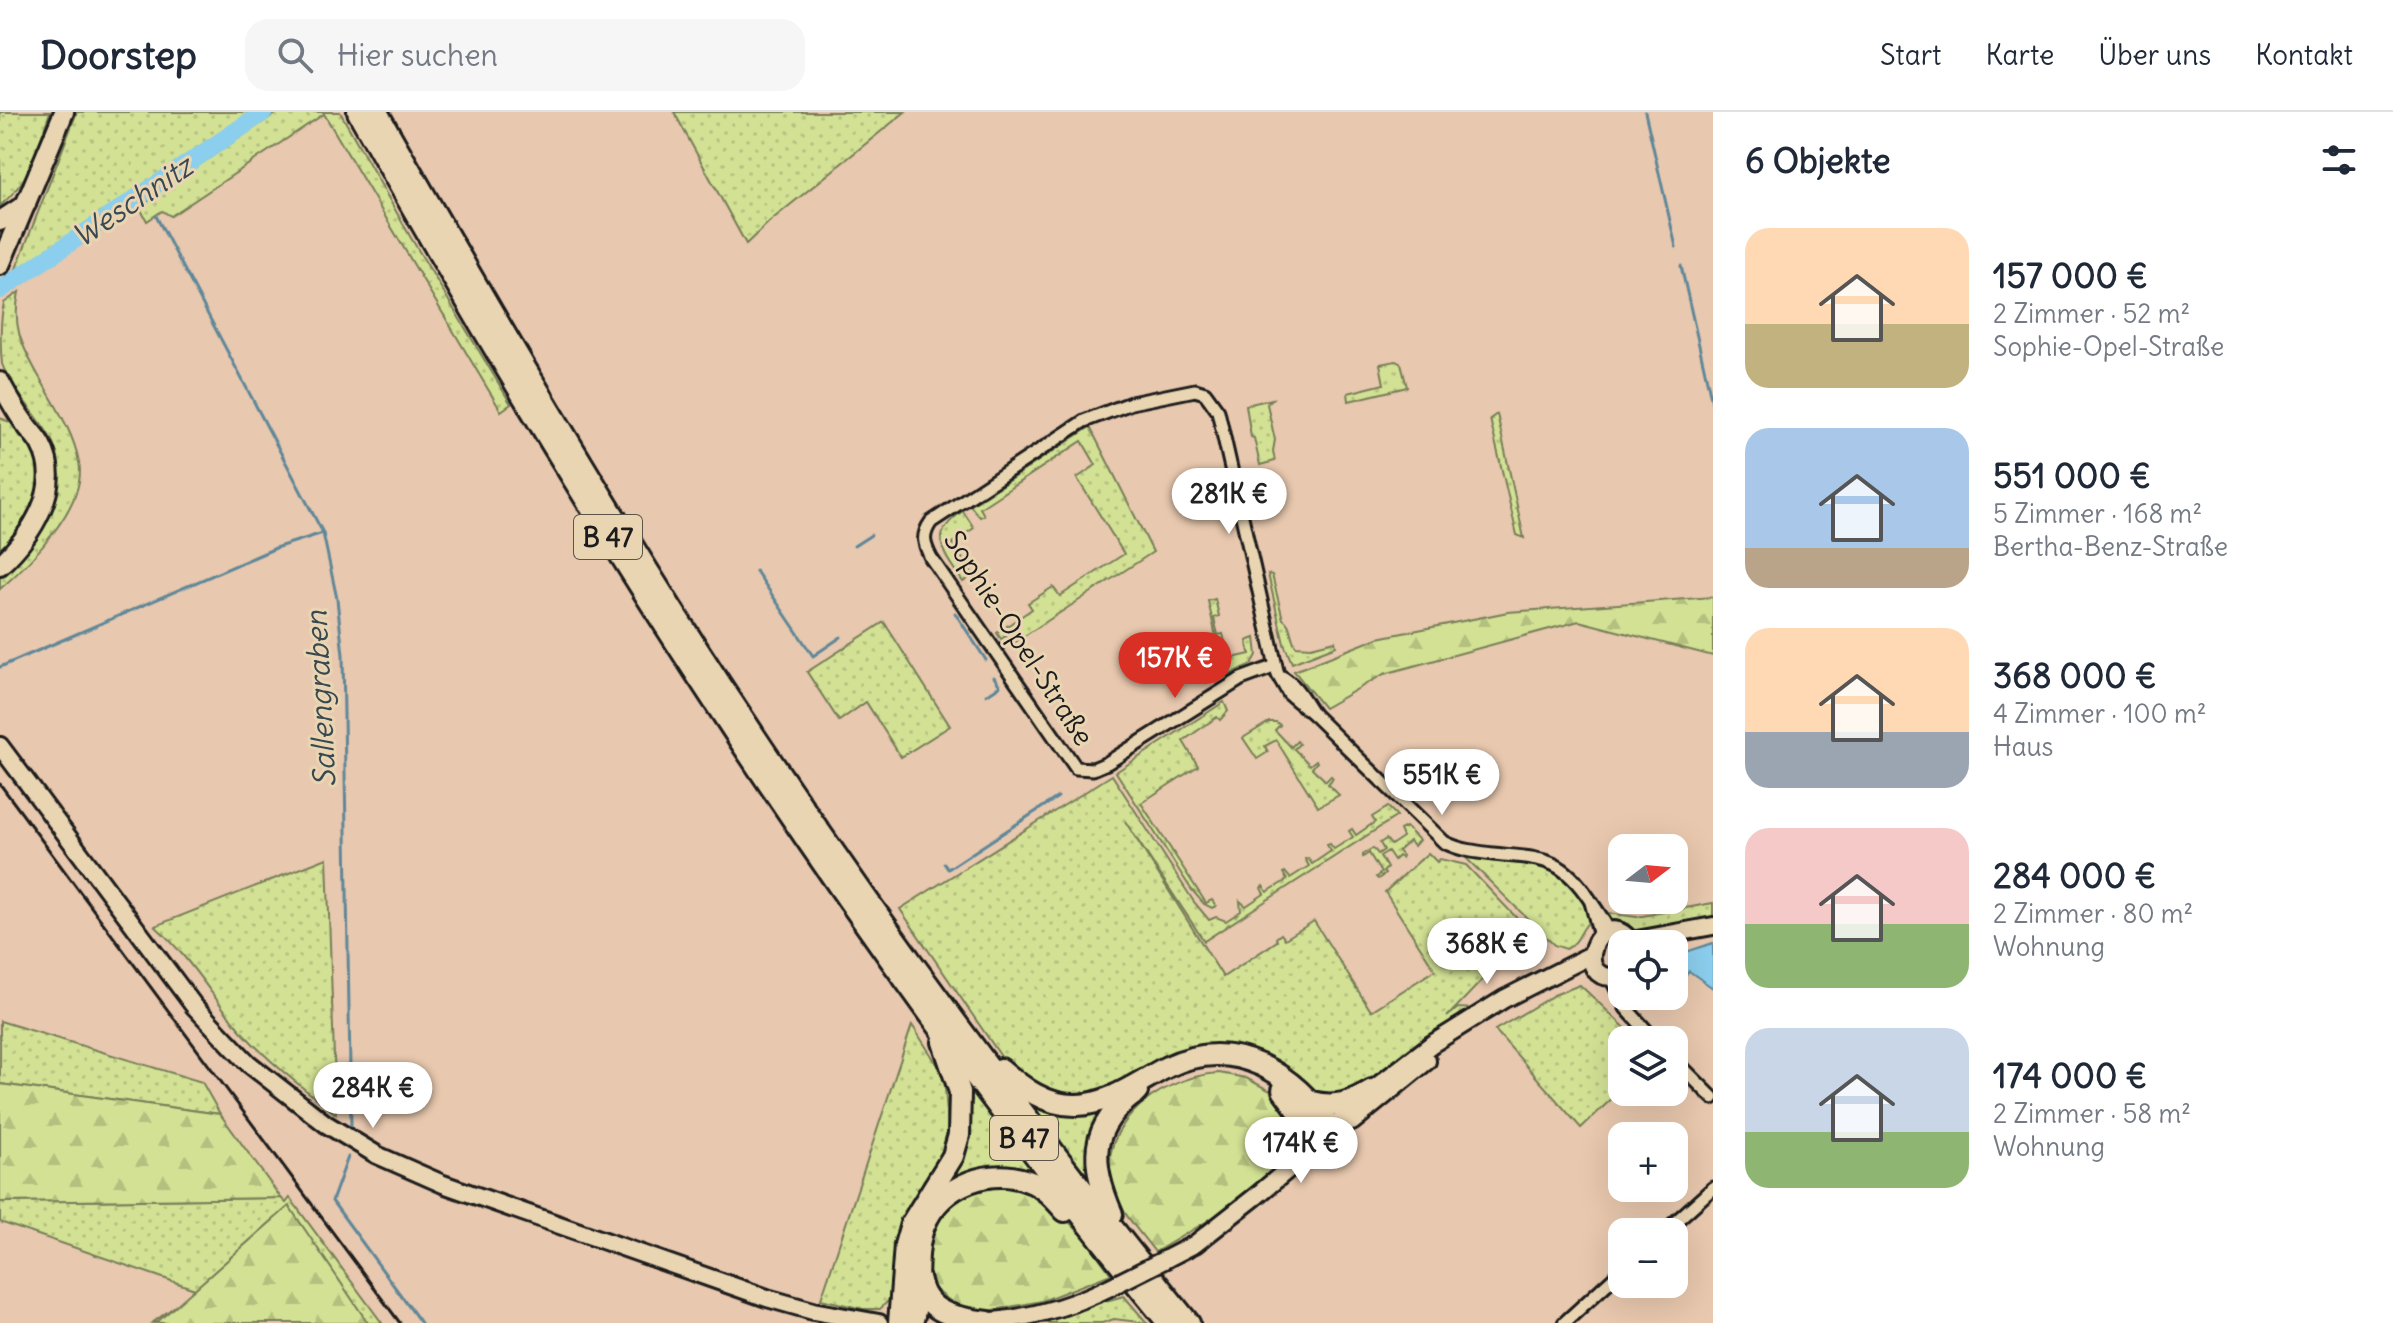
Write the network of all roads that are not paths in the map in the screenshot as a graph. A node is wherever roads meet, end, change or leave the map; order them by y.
1 (64, 112) edge
2 (358, 112) edge
3 (377, 112) edge
4 (26, 204) junction
5 (0, 221) edge
6 (0, 265) edge
7 (0, 382) edge
8 (0, 413) edge
9 (25, 424) junction
10 (0, 565) edge
11 (1277, 670) junction
12 (0, 746) edge
13 (1713, 926) edge
14 (1691, 931) junction
15 (1688, 932) edge
16 (1688, 932) edge
17 (1604, 934) junction
18 (1608, 934) edge
19 (1604, 968) edge
20 (1633, 1010) edge
21 (1637, 1021) junction
22 (1642, 1026) edge
23 (941, 1030) junction
24 (969, 1039) junction
25 (1688, 1073) edge
26 (1372, 1090) junction
27 (1713, 1098) edge
28 (1311, 1102) junction
29 (1327, 1137) junction
30 (1713, 1188) edge
31 (1680, 1218) edge
32 (1112, 1240) junction
33 (918, 1271) junction
34 (1608, 1283) edge
35 (988, 1322) edge
36 (879, 1323) edge
37 (899, 1323) edge
38 (912, 1323) edge
39 (961, 1323) edge
40 (1168, 1323) edge
41 (1189, 1323) edge
42 (1564, 1323) edge

1 - 4 main road
2 - 23 highway, B 47
3 - 24 highway, B 47
4 - 5 main road
4 - 6 main road
7 - 9 main road
8 - 9 main road
9 - 10 main road
11 - 11 street, Sophie-Opel-Straße
11 - 17 street
12 - 36 street
13 - 14 street
14 - 15 street
14 - 16 street
17 - 18 street
17 - 19 street
19 - 21 street
19 - 26 street
19 - 29 street
20 - 21 street
21 - 22 street
23 - 32 highway, B 47
23 - 37 highway
24 - 28 highway
24 - 32 highway, B 47
25 - 27 street
26 - 28 highway
26 - 29 street
28 - 29 highway
29 - 32 highway
29 - 35 street, bridge
30 - 31 street
32 - 33 highway
32 - 40 highway, B 47
32 - 41 highway, B 47
33 - 35 highway
33 - 38 highway
34 - 42 street
35 - 39 street

